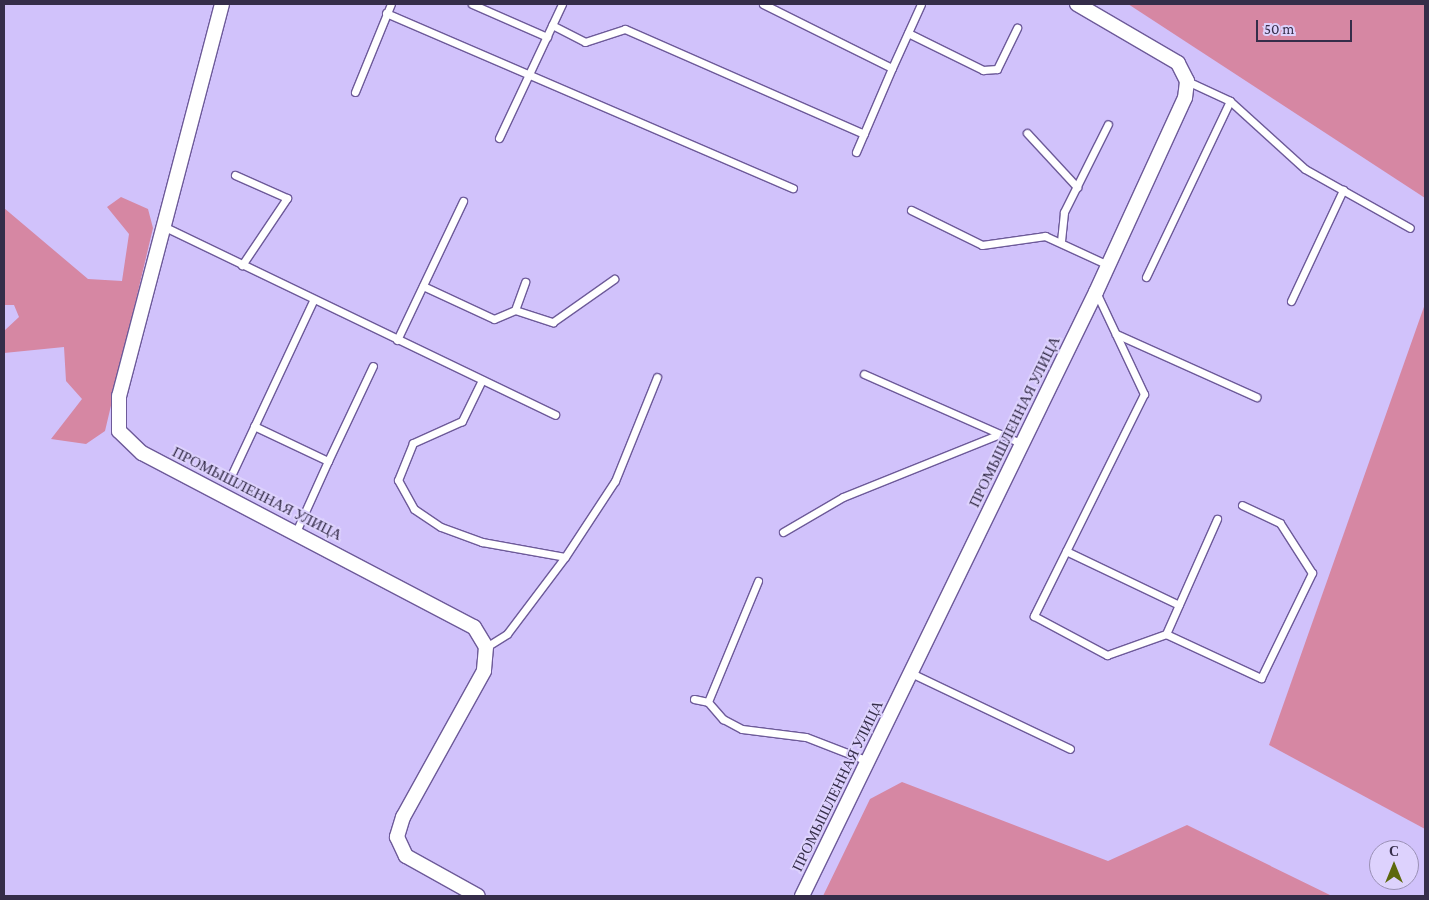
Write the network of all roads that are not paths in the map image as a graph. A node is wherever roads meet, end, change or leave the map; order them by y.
1 (222, 4) edge
2 (391, 4) edge
3 (472, 4) edge
4 (562, 4) edge
5 (763, 4) edge
6 (921, 4) edge
7 (1077, 4) edge
8 (386, 13) junction
9 (552, 25) junction
10 (1018, 28) dead end
11 (908, 34) junction
12 (547, 37) junction
13 (892, 68) junction
14 (525, 76) junction
15 (1188, 81) junction
16 (355, 92) dead end
17 (1230, 101) junction
18 (1108, 124) dead end
19 (1027, 133) dead end
20 (864, 134) junction
21 (499, 138) dead end
22 (856, 152) dead end
23 (235, 175) dead end
24 (1077, 187) junction
25 (793, 188) dead end
26 (1343, 190) junction
27 (463, 201) dead end
28 (911, 210) dead end
29 (165, 227) junction
30 (1410, 228) dead end
31 (1062, 241) junction
32 (242, 265) junction
33 (1108, 265) junction
34 (1146, 277) dead end
35 (614, 279) dead end
36 (525, 282) dead end
37 (423, 286) junction
38 (1096, 292) junction
39 (314, 301) junction
40 (1291, 301) dead end
41 (515, 310) junction
42 (1116, 334) junction
43 (397, 340) junction
44 (373, 366) dead end
45 (864, 374) dead end
46 (657, 377) dead end
47 (482, 380) junction
48 (1256, 397) dead end
49 (555, 415) dead end
50 (254, 426) junction
51 (1000, 434) junction
52 (1023, 444) junction
53 (328, 461) junction
54 (230, 478) dead end
55 (1242, 505) dead end
56 (1216, 519) dead end
57 (296, 532) junction
58 (783, 532) dead end
59 (1066, 551) junction
60 (565, 557) junction
61 (758, 581) dead end
62 (1179, 605) junction
63 (1166, 634) junction
64 (486, 647) junction
65 (911, 673) junction
66 (694, 699) dead end
67 (708, 702) junction
68 (1070, 749) dead end
69 (868, 761) junction
70 (478, 896) edge
71 (802, 896) edge

1 - 29 street, ПРОМЫШЛЕННАЯ УЛИЦА
2 - 8 lane
3 - 12 lane
4 - 9 lane
5 - 13 lane
6 - 11 lane
7 - 15 street
8 - 14 lane
8 - 16 lane
9 - 12 lane
9 - 20 lane
10 - 11 lane
11 - 13 lane
12 - 14 lane
13 - 20 lane
14 - 21 lane
14 - 25 lane
15 - 17 lane
15 - 33 street, ПРОМЫШЛЕННАЯ УЛИЦА
17 - 26 lane
17 - 34 lane
18 - 24 lane
19 - 24 lane
20 - 22 lane
23 - 32 lane
24 - 31 lane
26 - 30 lane
26 - 40 lane
27 - 37 lane
28 - 31 lane
29 - 32 lane
29 - 57 street, ПРОМЫШЛЕННАЯ УЛИЦА
31 - 33 lane
32 - 39 lane
33 - 38 street, ПРОМЫШЛЕННАЯ УЛИЦА
35 - 41 lane
36 - 41 lane
37 - 41 lane
37 - 43 lane
38 - 42 lane
38 - 52 street, ПРОМЫШЛЕННАЯ УЛИЦА
39 - 43 lane
39 - 50 lane
42 - 48 lane
42 - 59 lane
43 - 47 lane
44 - 53 lane
45 - 51 lane
46 - 60 lane
47 - 49 lane
47 - 60 lane
50 - 53 lane
50 - 54 lane
51 - 52 lane
51 - 58 lane
52 - 65 street, ПРОМЫШЛЕННАЯ УЛИЦА
53 - 57 lane
55 - 63 lane
56 - 62 lane
57 - 64 street, ПРОМЫШЛЕННАЯ УЛИЦА
59 - 62 lane
59 - 63 lane
60 - 64 lane
61 - 67 lane
62 - 63 lane
64 - 70 street
65 - 68 lane
65 - 69 street, ПРОМЫШЛЕННАЯ УЛИЦА
66 - 67 lane
67 - 69 lane
69 - 71 street, ПРОМЫШЛЕННАЯ УЛИЦА

